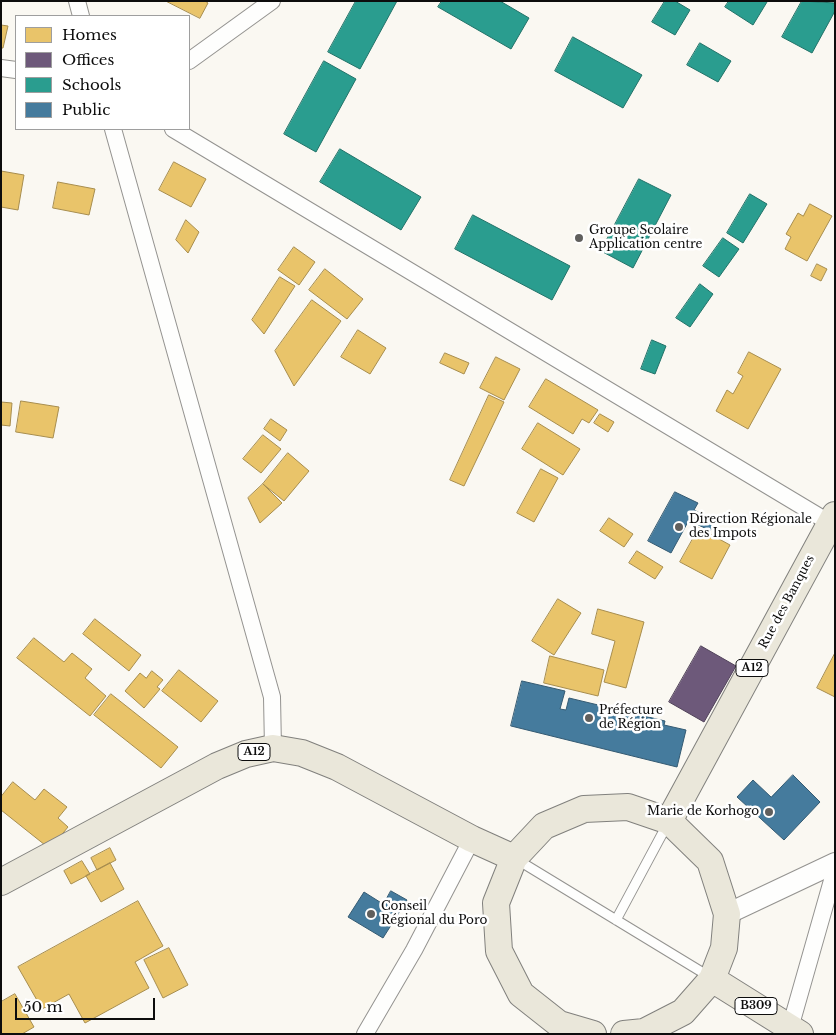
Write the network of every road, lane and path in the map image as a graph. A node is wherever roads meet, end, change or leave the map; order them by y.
1 (76, 1) edge
2 (272, 1) edge
3 (81, 15) edge
4 (190, 60) edge
5 (1, 68) edge
6 (15, 70) edge
7 (113, 130) edge
8 (175, 130) edge
9 (832, 519) edge
10 (273, 748) junction
11 (669, 821) junction
12 (472, 838) junction
13 (514, 858) junction
14 (835, 863) edge
15 (835, 870) edge
16 (1, 882) edge
17 (727, 914) junction
18 (616, 920) junction
19 (712, 979) junction
20 (795, 1031) edge
21 (365, 1034) edge
22 (593, 1034) edge
23 (624, 1034) edge

1 - 3 street
2 - 4 street
5 - 6 street
7 - 10 street
8 - 9 street
9 - 11 main road, Rue des Banques / A12
10 - 12 main road, A12
10 - 16 main road, A12
11 - 13 main road
11 - 17 main road
11 - 18 lane
12 - 13 main road, A12
12 - 21 street
13 - 18 lane
13 - 22 main road
14 - 17 street
15 - 20 street
17 - 19 main road
18 - 19 lane
19 - 20 main road, B309
19 - 23 main road

